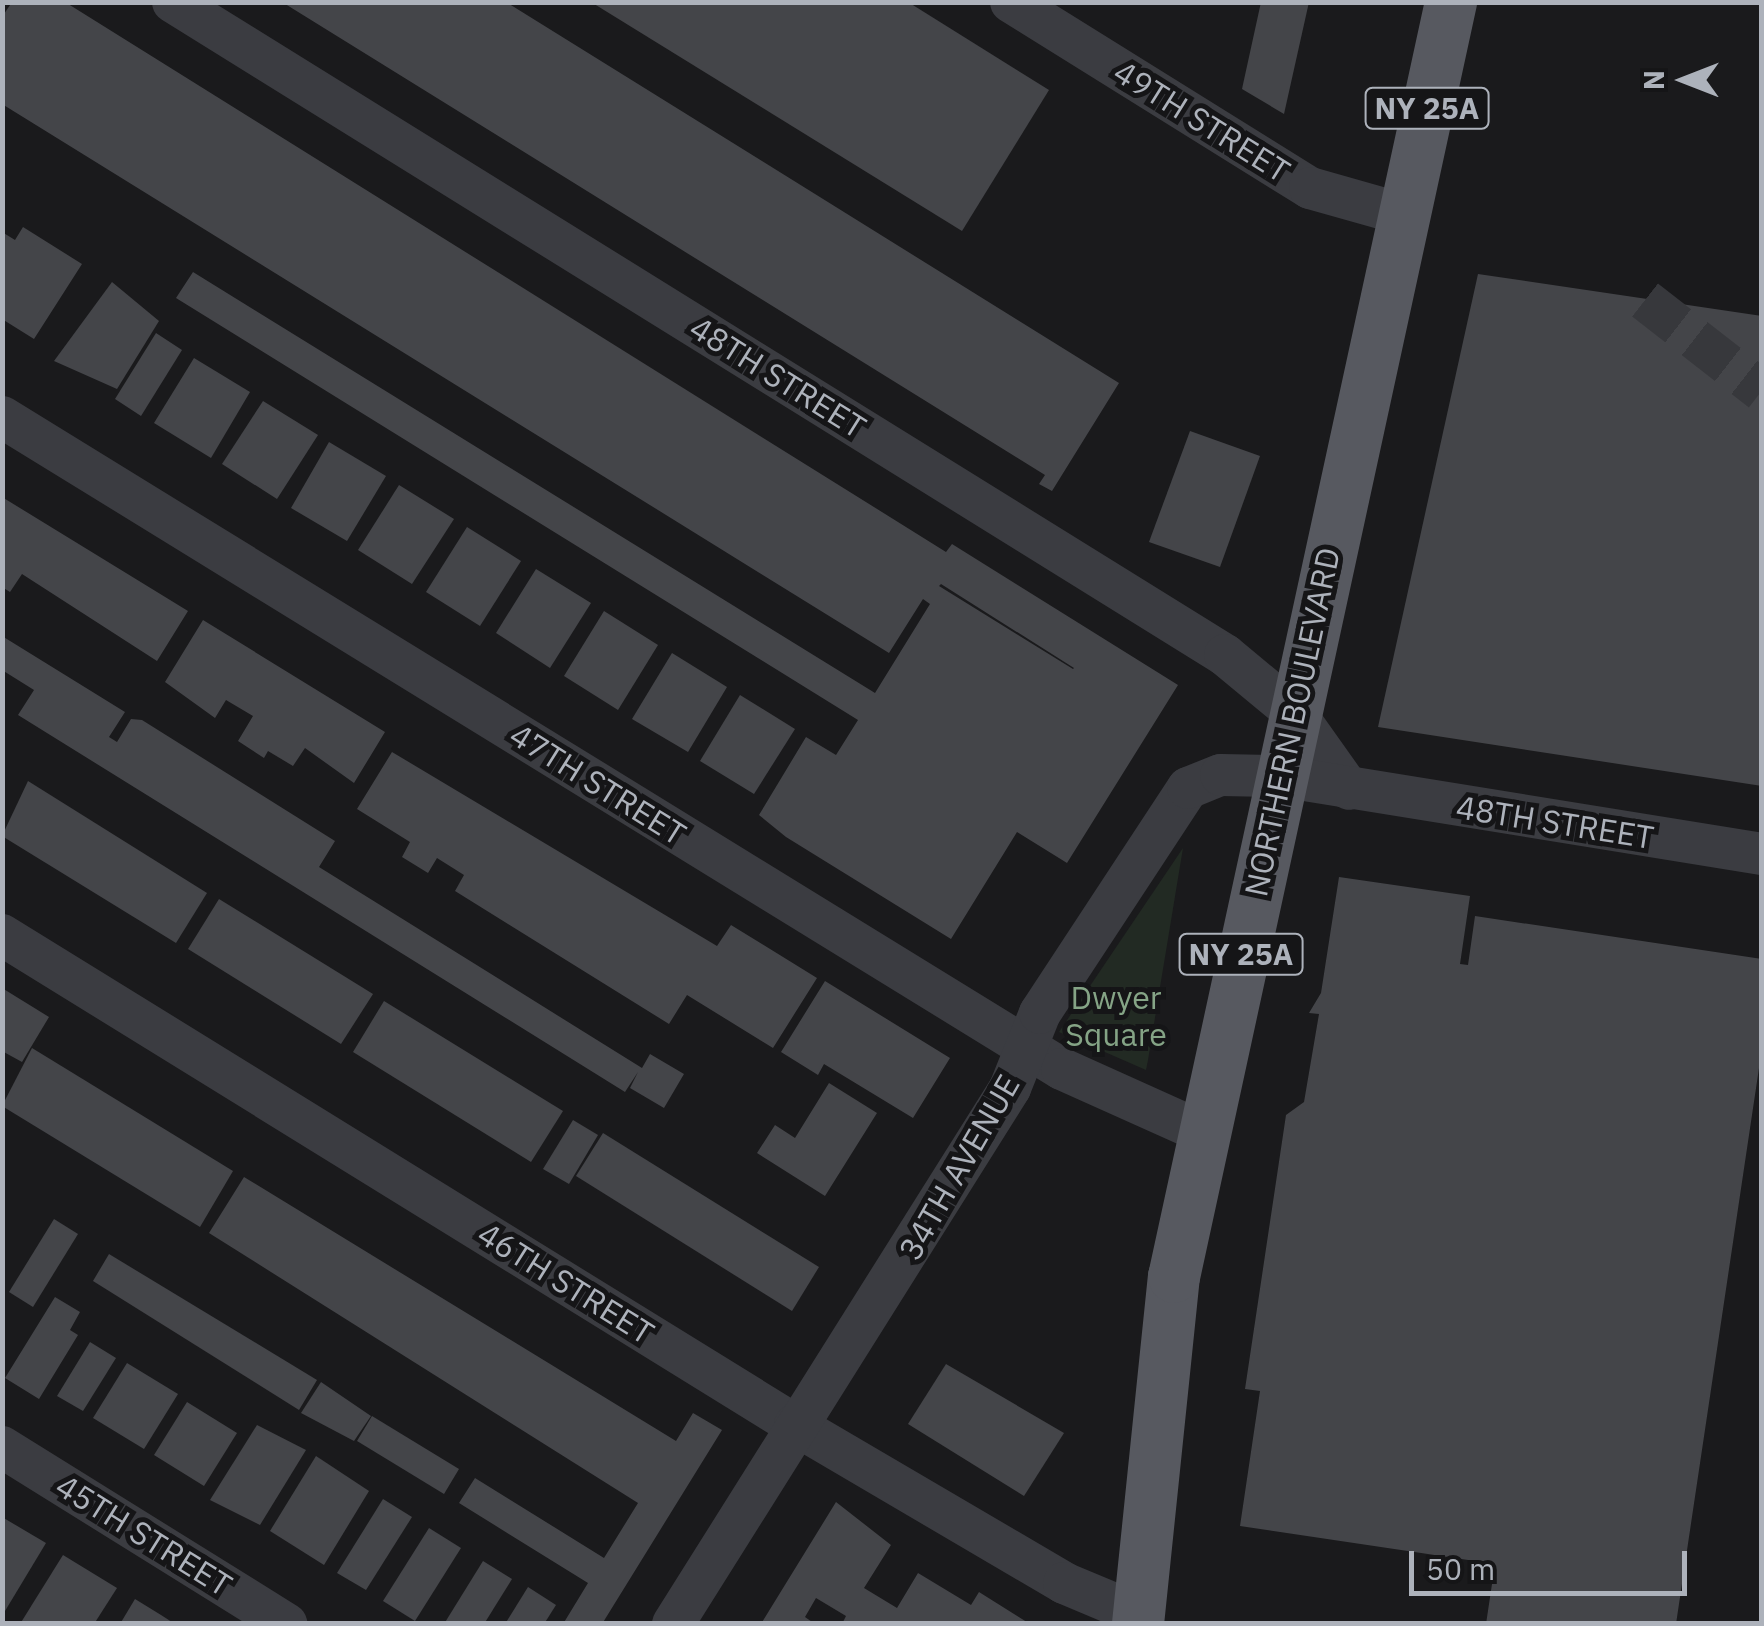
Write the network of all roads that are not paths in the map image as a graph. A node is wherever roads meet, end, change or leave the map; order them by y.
1 (173, 2) edge
2 (1011, 2) edge
3 (1451, 2) edge
4 (1402, 214) junction
5 (2, 417) edge
6 (1295, 713) junction
7 (1280, 776) junction
8 (1350, 789) junction
9 (1762, 854) edge
10 (2, 936) edge
11 (1026, 1048) junction
12 (1202, 1132) junction
13 (795, 1424) junction
14 (2, 1447) edge
15 (1138, 1619) edge
16 (286, 1624) edge
17 (673, 1624) edge

1 - 6 street, 48TH STREET
2 - 4 street, 49TH STREET
3 - 4 main road, NORTHERN BOULEVARD / NY 25A
4 - 6 main road, NORTHERN BOULEVARD / NY 25A
5 - 11 street, 47TH STREET
6 - 7 main road, NORTHERN BOULEVARD / NY 25A
6 - 8 street, 48TH STREET
7 - 8 street, 48TH STREET
7 - 11 street, 34TH AVENUE
7 - 12 main road, NORTHERN BOULEVARD / NY 25A
8 - 9 street, 48TH STREET
10 - 13 street, 46TH STREET
11 - 12 street, 47TH STREET
11 - 13 street, 34TH AVENUE
12 - 15 main road, NORTHERN BOULEVARD / NY 25A
13 - 15 street, 46TH STREET
13 - 17 street, 34TH AVENUE
14 - 16 street, 45TH STREET

